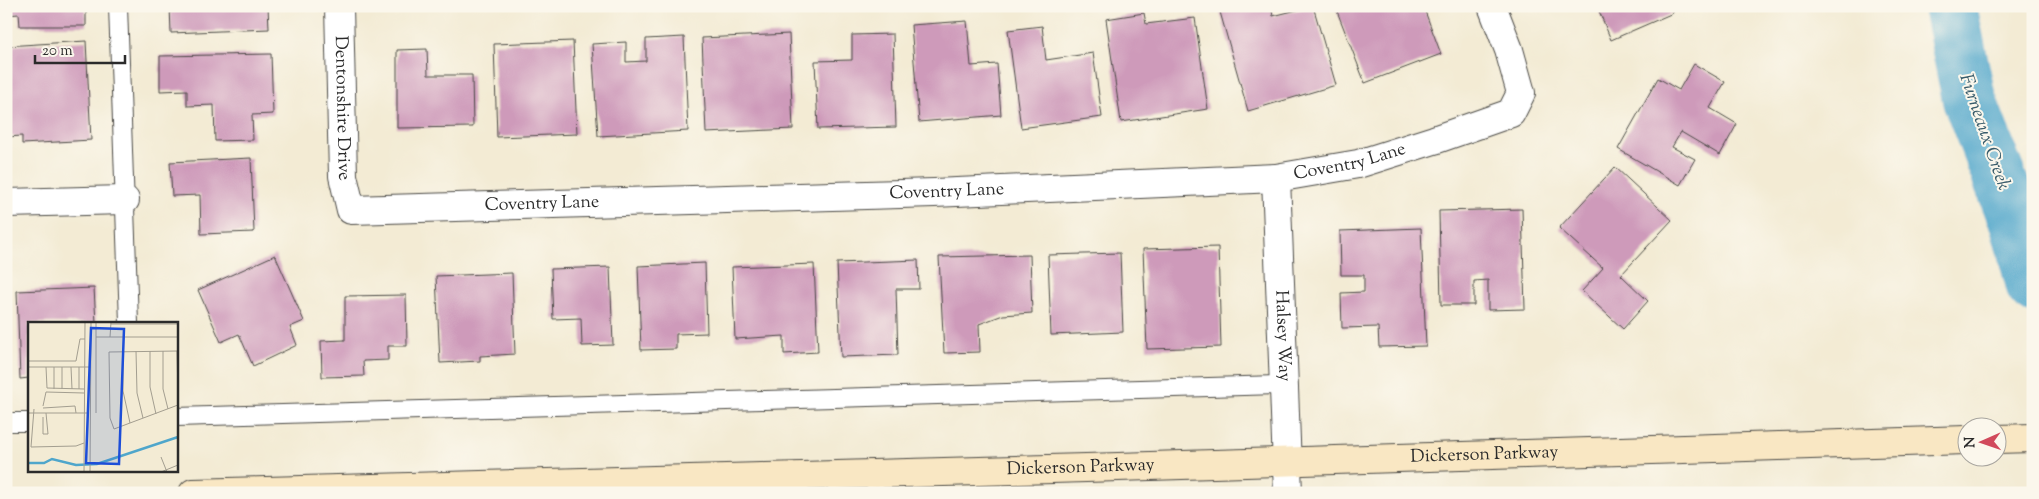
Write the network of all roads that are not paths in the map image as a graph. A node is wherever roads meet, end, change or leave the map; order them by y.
1 (118, 6) edge
2 (339, 6) edge
3 (1492, 6) edge
4 (1276, 178) junction
5 (125, 200) junction
6 (6, 203) edge
7 (352, 210) joint
8 (130, 322) edge
9 (1282, 385) junction
10 (178, 417) edge
11 (6, 422) edge
12 (28, 422) edge
13 (2033, 438) edge
14 (2006, 439) edge
15 (1956, 440) edge
16 (1287, 462) junction
17 (597, 488) edge
18 (193, 493) edge
19 (1288, 493) edge

1 - 5 lane
2 - 7 street, Dentonshire Drive
3 - 4 street, Coventry Lane
4 - 7 street, Coventry Lane
4 - 9 street, Halsey Way
5 - 6 street
5 - 8 lane
9 - 10 lane
9 - 16 street, Halsey Way
11 - 12 lane
13 - 14 main road
15 - 16 main road, Dickerson Parkway
16 - 17 main road, Dickerson Parkway
16 - 19 street, Halsey Way
17 - 18 main road, Dickerson Parkway

